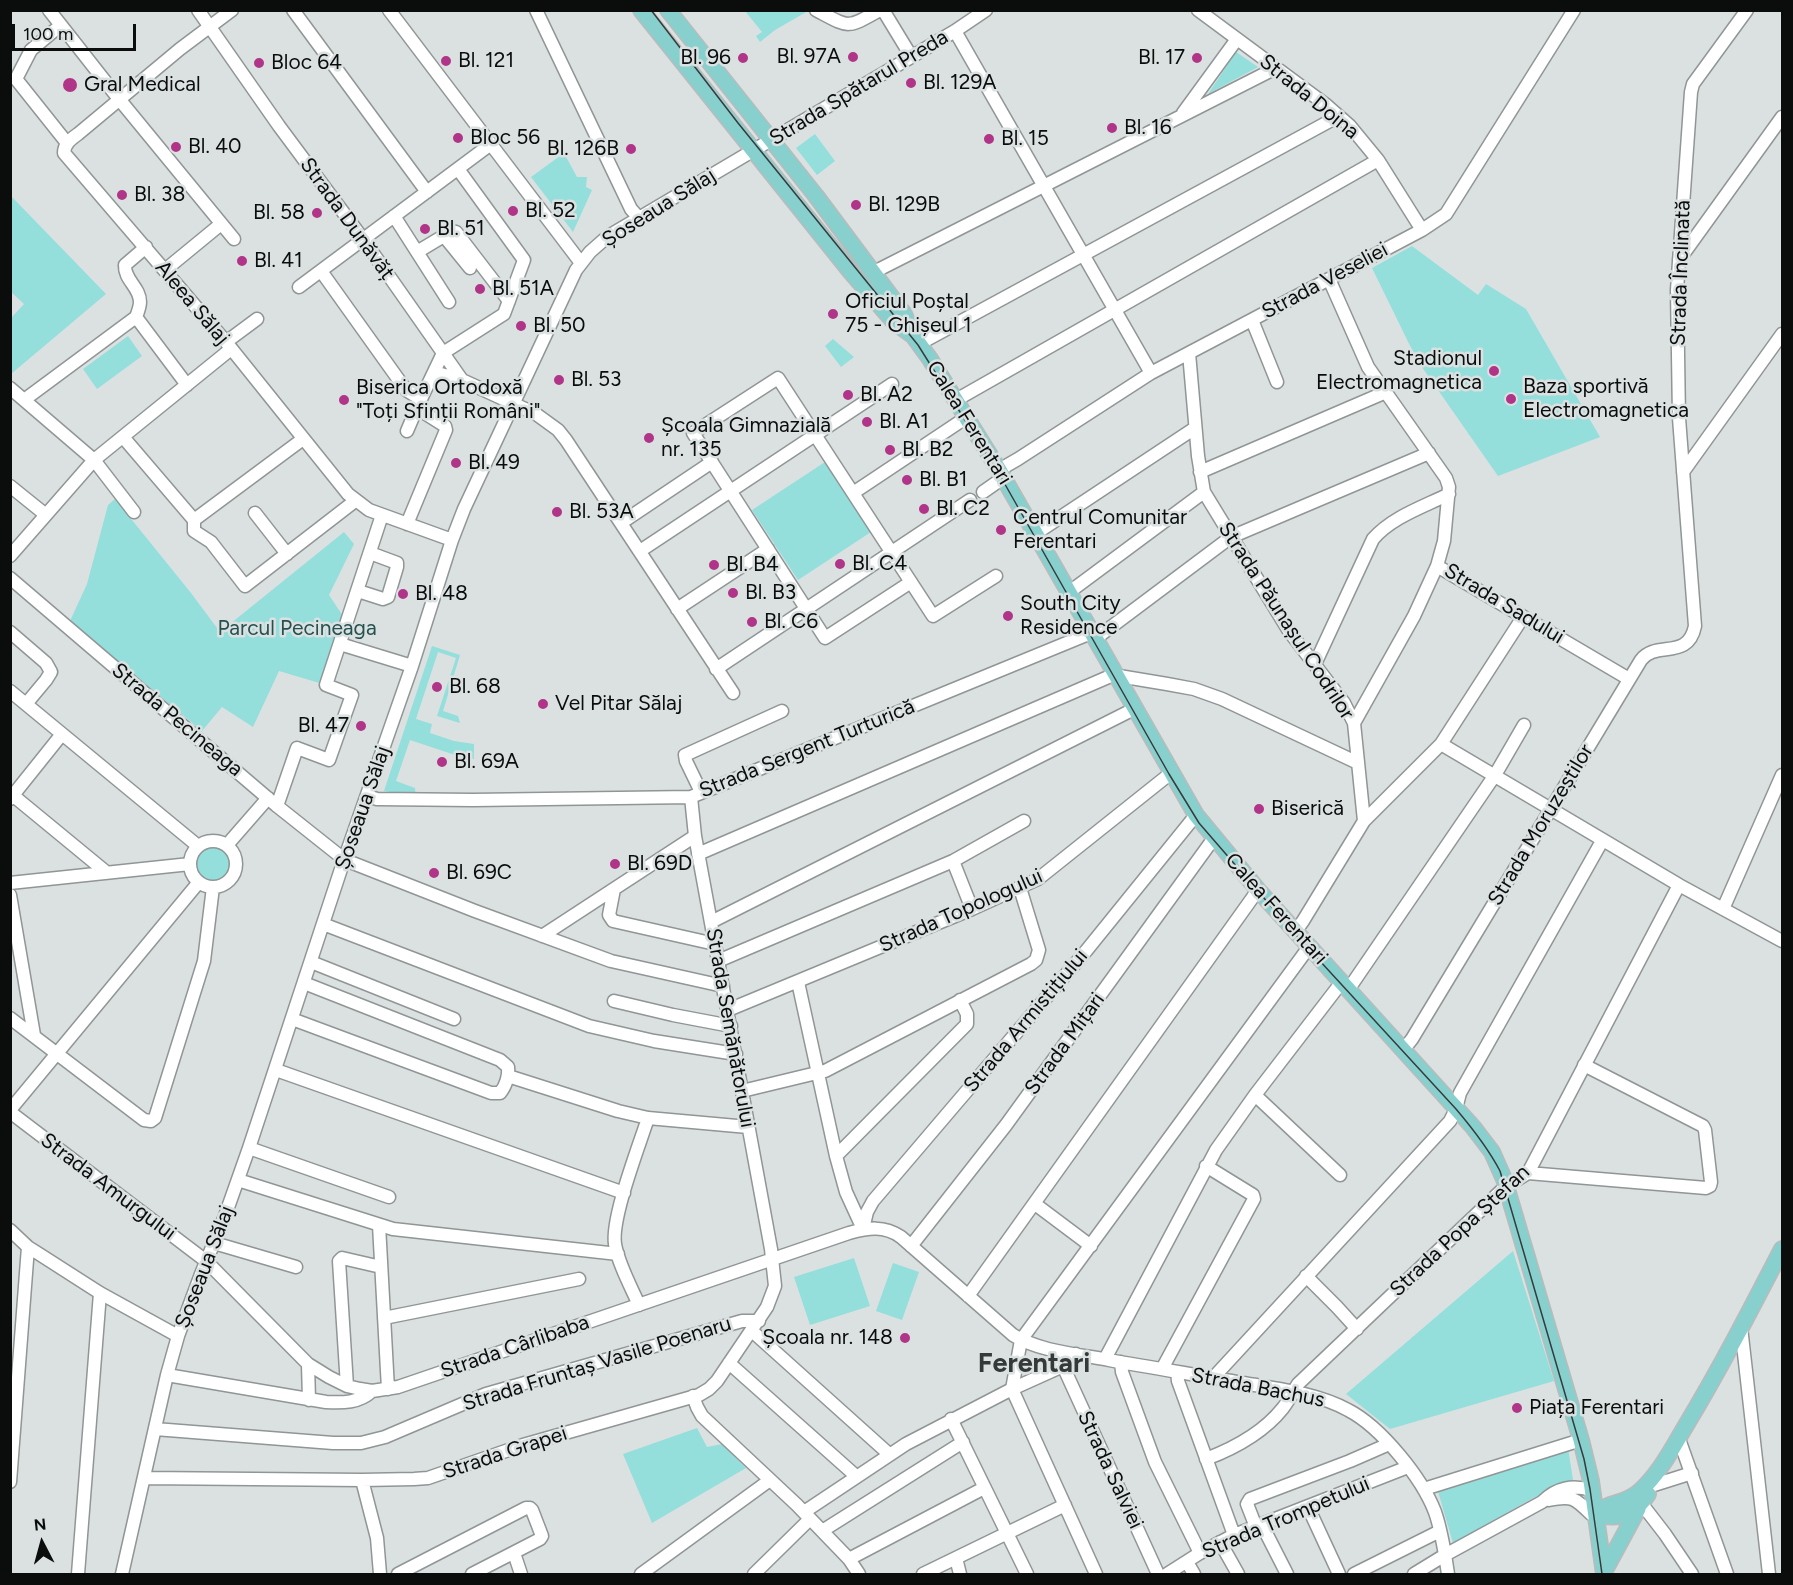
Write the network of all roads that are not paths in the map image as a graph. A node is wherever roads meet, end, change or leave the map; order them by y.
1 (50, 10) edge
2 (198, 10) edge
3 (232, 10) edge
4 (293, 10) edge
5 (389, 10) edge
6 (536, 10) edge
7 (641, 10) edge
8 (668, 10) edge
9 (816, 10) edge
10 (881, 10) edge
11 (986, 10) edge
12 (1198, 10) edge
13 (1574, 10) edge
14 (1747, 10) edge
15 (61, 25) junction
16 (210, 27) junction
17 (955, 31) junction
18 (1237, 39) junction
19 (911, 56) junction
20 (1276, 68) junction
21 (13, 81) edge
22 (119, 99) junction
23 (1181, 115) junction
24 (1339, 116) junction
25 (1782, 117) edge
26 (67, 143) junction
27 (491, 144) junction
28 (762, 146) junction
29 (1378, 160) junction
30 (458, 169) junction
31 (1043, 186) junction
32 (427, 192) junction
33 (394, 216) junction
34 (639, 218) junction
35 (221, 224) junction
36 (1422, 230) junction
37 (444, 236) junction
38 (234, 239) dead end
39 (363, 239) junction
40 (146, 247) junction
41 (417, 252) junction
42 (1083, 255) junction
43 (1678, 261) junction
44 (581, 262) junction
45 (470, 267) dead end
46 (165, 270) junction
47 (321, 271) junction
48 (874, 272) junction
49 (1329, 279) junction
50 (299, 287) dead end
51 (509, 301) junction
52 (449, 302) dead end
53 (1114, 310) junction
54 (136, 317) junction
55 (257, 320) dead end
56 (1252, 320) junction
57 (1782, 334) edge
58 (917, 341) junction
59 (229, 345) junction
60 (443, 353) junction
61 (1189, 353) junction
62 (434, 372) junction
63 (1151, 373) junction
64 (462, 380) junction
65 (1276, 382) dead end
66 (892, 384) dead end
67 (187, 386) junction
68 (10, 388) edge
69 (1386, 392) junction
70 (24, 400) junction
71 (956, 400) junction
72 (514, 403) junction
73 (419, 404) junction
74 (967, 417) junction
75 (1195, 428) junction
76 (407, 431) dead end
77 (815, 435) junction
78 (123, 437) junction
79 (303, 439) junction
80 (1429, 453) junction
81 (94, 460) junction
82 (712, 462) junction
83 (1200, 472) junction
84 (1683, 472) junction
85 (1001, 474) junction
86 (10, 486) edge
87 (730, 491) junction
88 (983, 492) dead end
89 (1204, 492) junction
90 (853, 493) junction
91 (1449, 494) junction
92 (970, 500) dead end
93 (356, 501) junction
94 (134, 512) dead end
95 (255, 513) dead end
96 (46, 515) junction
97 (382, 515) junction
98 (194, 520) junction
99 (621, 523) junction
100 (407, 524) junction
101 (1035, 534) junction
102 (1231, 537) junction
103 (452, 540) junction
104 (768, 549) junction
105 (640, 551) junction
106 (892, 552) junction
107 (370, 553) junction
108 (287, 554) junction
109 (10, 556) edge
110 (1437, 566) junction
111 (996, 576) dead end
112 (10, 578) edge
113 (911, 582) junction
114 (358, 591) junction
115 (1068, 592) junction
116 (677, 609) junction
117 (807, 609) junction
118 (1523, 617) junction
119 (1695, 626) joint
120 (10, 632) edge
121 (1093, 636) junction
122 (340, 644) junction
123 (1316, 664) junction
124 (412, 666) junction
125 (716, 669) junction
126 (1115, 675) junction
127 (1629, 679) junction
128 (10, 691) edge
129 (733, 693) dead end
130 (26, 704) junction
131 (1134, 709) junction
132 (782, 711) dead end
133 (1354, 723) junction
134 (1524, 725) dead end
135 (62, 734) junction
136 (1441, 744) junction
137 (1358, 763) junction
138 (1170, 773) junction
139 (1495, 775) junction
140 (1782, 775) edge
141 (696, 794) junction
142 (11, 796) edge
143 (367, 796) junction
144 (272, 802) junction
145 (1550, 809) junction
146 (1196, 815) junction
147 (1024, 821) dead end
148 (1364, 821) junction
149 (695, 836) junction
150 (1214, 838) junction
151 (1602, 841) junction
152 (227, 845) junction
153 (198, 846) junction
154 (698, 854) junction
155 (345, 860) junction
156 (953, 861) junction
157 (190, 864) junction
158 (106, 872) junction
159 (199, 882) junction
160 (10, 883) edge
161 (1679, 885) junction
162 (213, 886) junction
163 (1020, 888) junction
164 (614, 889) junction
165 (1258, 890) junction
166 (10, 895) edge
167 (972, 909) junction
168 (1723, 909) junction
169 (711, 922) junction
170 (323, 924) junction
171 (1295, 932) junction
172 (542, 936) junction
173 (1782, 941) edge
174 (715, 944) junction
175 (1309, 947) junction
176 (718, 961) junction
177 (311, 962) junction
178 (798, 982) junction
179 (304, 983) junction
180 (723, 986) junction
181 (1344, 986) junction
182 (614, 1000) dead end
183 (960, 1000) junction
184 (728, 1010) junction
185 (10, 1018) edge
186 (292, 1019) junction
187 (454, 1019) dead end
188 (731, 1026) junction
189 (34, 1035) junction
190 (1404, 1049) junction
191 (58, 1053) junction
192 (736, 1054) junction
193 (1584, 1065) junction
194 (276, 1070) junction
195 (818, 1073) junction
196 (508, 1076) junction
197 (742, 1091) junction
198 (1255, 1095) junction
199 (1456, 1107) junction
200 (10, 1111) edge
201 (648, 1118) junction
202 (748, 1127) junction
203 (249, 1148) junction
204 (836, 1156) junction
205 (1206, 1166) junction
206 (1528, 1173) junction
207 (1340, 1175) dead end
208 (238, 1180) junction
209 (1506, 1186) junction
210 (624, 1192) junction
211 (389, 1197) dead end
212 (1035, 1204) junction
213 (379, 1225) junction
214 (10, 1230) edge
215 (859, 1230) junction
216 (214, 1243) junction
217 (911, 1246) junction
218 (1091, 1246) junction
219 (28, 1247) junction
220 (1782, 1250) edge
221 (618, 1254) junction
222 (773, 1260) junction
223 (206, 1261) junction
224 (296, 1267) dead end
225 (381, 1267) junction
226 (1306, 1276) junction
227 (579, 1279) dead end
228 (100, 1293) junction
229 (968, 1296) junction
230 (639, 1305) junction
231 (384, 1318) junction
232 (756, 1326) junction
233 (1741, 1327) junction
234 (1357, 1329) junction
235 (178, 1336) junction
236 (1021, 1340) junction
237 (1061, 1351) junction
238 (1076, 1354) junction
239 (1105, 1359) junction
240 (1121, 1362) junction
241 (729, 1363) junction
242 (308, 1364) junction
243 (1063, 1366) junction
244 (1162, 1369) junction
245 (1050, 1371) junction
246 (1177, 1372) junction
247 (167, 1375) junction
248 (1213, 1378) junction
249 (347, 1386) junction
250 (388, 1389) junction
251 (1012, 1389) junction
252 (372, 1391) junction
253 (1293, 1392) junction
254 (693, 1396) junction
255 (309, 1400) junction
256 (951, 1419) junction
257 (155, 1429) junction
258 (1679, 1438) junction
259 (1581, 1440) junction
260 (963, 1442) junction
261 (1389, 1444) junction
262 (889, 1454) junction
263 (1206, 1459) junction
264 (1664, 1462) junction
265 (1408, 1467) junction
266 (1692, 1473) junction
267 (856, 1476) junction
268 (144, 1478) junction
269 (362, 1480) junction
270 (770, 1480) junction
271 (10, 1482) edge
272 (1654, 1485) junction
273 (984, 1488) junction
274 (1424, 1489) junction
275 (1592, 1490) junction
276 (1639, 1499) junction
277 (1542, 1502) junction
278 (1065, 1505) junction
279 (1308, 1507) junction
280 (1596, 1514) junction
281 (807, 1515) junction
282 (1259, 1526) junction
283 (822, 1531) junction
284 (1440, 1531) junction
285 (1007, 1533) junction
286 (1234, 1535) junction
287 (1220, 1542) junction
288 (514, 1553) junction
289 (1200, 1553) junction
290 (1445, 1555) junction
291 (956, 1558) junction
292 (849, 1559) junction
293 (1187, 1562) junction
294 (1603, 1574) edge
295 (78, 1575) edge
296 (122, 1575) edge
297 (380, 1575) edge
298 (398, 1575) edge
299 (472, 1575) edge
300 (521, 1575) edge
301 (641, 1575) edge
302 (754, 1575) edge
303 (859, 1575) edge
304 (923, 1575) edge
305 (960, 1575) edge
306 (1027, 1575) edge
307 (1096, 1575) edge
308 (1158, 1575) edge
309 (1167, 1575) edge
310 (1194, 1575) edge
311 (1238, 1575) edge
312 (1287, 1575) edge
313 (1339, 1575) edge
314 (1354, 1575) edge
315 (1414, 1575) edge
316 (1448, 1575) edge
317 (1692, 1575) edge
318 (1727, 1575) edge
319 (1769, 1575) edge

1 - 15 street
2 - 16 street, Strada Dunăvăț
3 - 16 street
4 - 32 street
5 - 27 street
6 - 34 street
7 - 28 main road, Calea Ferentari
8 - 28 main road, Calea Ferentari
9 - 10 street
10 - 19 street
11 - 17 street, Strada Spătarul Preda
12 - 18 street, Strada Doina
13 - 36 street, Strada Veseliei
14 - 43 street, Strada Înclinată
15 - 21 street, Aleea Sălaj
15 - 22 street
16 - 22 street
16 - 39 street, Strada Dunăvăț
17 - 19 street, Strada Spătarul Preda
17 - 31 street
18 - 20 street, Strada Doina
18 - 23 street
19 - 28 street, Strada Spătarul Preda
20 - 23 street
20 - 24 street, Strada Doina
21 - 26 street, Aleea Sălaj
22 - 26 street
22 - 35 street
23 - 31 street
24 - 29 street, Strada Doina
24 - 42 street
25 - 43 street
26 - 40 street, Aleea Sălaj
27 - 30 street
27 - 44 street
28 - 34 street, Șoseaua Sălaj
28 - 48 main road, Calea Ferentari
28 - 58 main road, Calea Ferentari
29 - 36 street, Strada Doina
29 - 53 street
30 - 32 street
30 - 51 street
31 - 42 street
31 - 48 street
32 - 33 street
33 - 39 street
33 - 41 street
34 - 44 street, Șoseaua Sălaj
35 - 38 street
35 - 46 street
36 - 49 street, Strada Veseliei
37 - 41 street
37 - 45 street
37 - 51 street
39 - 47 street
39 - 60 street, Strada Dunăvăț
40 - 46 street, Aleea Sălaj
40 - 54 street
41 - 52 street
42 - 53 street
42 - 58 street
43 - 84 street, Strada Înclinată
44 - 72 street, Șoseaua Sălaj
46 - 59 street, Aleea Sălaj
47 - 50 street
47 - 73 street
48 - 58 main road, Calea Ferentari
49 - 56 street, Strada Veseliei
49 - 69 street, Strada Sadului
51 - 60 street
53 - 63 street
53 - 71 street
54 - 67 street
54 - 70 street
55 - 59 street
56 - 61 street, Strada Veseliei
56 - 65 street
57 - 84 street
58 - 71 main road, Calea Ferentari
59 - 67 street
59 - 79 street, Aleea Sălaj
60 - 62 street
60 - 64 street, Strada Dunăvăț
61 - 63 street, Strada Veseliei
61 - 75 street, Strada Păunașul Codrilor
62 - 64 street
62 - 73 street
63 - 85 street, Strada Veseliei
64 - 72 street
66 - 77 street
67 - 78 street
68 - 70 street
69 - 80 street, Strada Sadului
69 - 83 street
70 - 81 street
71 - 74 main road, Calea Ferentari
72 - 99 street
72 - 103 street, Șoseaua Sălaj
73 - 76 street
73 - 100 street
74 - 85 main road, Calea Ferentari
74 - 90 street
75 - 83 street, Strada Păunașul Codrilor
75 - 101 street
77 - 82 street
77 - 87 street
77 - 90 street
78 - 81 street
78 - 98 street
79 - 93 street, Aleea Sălaj
79 - 98 street
80 - 91 street, Strada Sadului
80 - 102 street, Strada Sergent Turturică
81 - 94 street
81 - 96 street
82 - 87 street
82 - 99 street
83 - 89 street, Strada Păunașul Codrilor
84 - 119 street, Strada Înclinată
85 - 88 street, Strada Veseliei
85 - 101 main road, Calea Ferentari
86 - 96 street
87 - 104 street
87 - 105 street
89 - 102 street, Strada Păunașul Codrilor
89 - 115 street
90 - 106 street
91 - 110 street, Strada Sadului
91 - 123 street
92 - 106 street
93 - 97 street, Aleea Sălaj
93 - 108 street
95 - 108 street
96 - 109 street
97 - 100 street, Aleea Sălaj
97 - 107 street
98 - 108 street
99 - 105 street
100 - 103 street, Aleea Sălaj
101 - 115 main road, Calea Ferentari
102 - 121 street, Strada Sergent Turturică
102 - 123 street, Strada Păunașul Codrilor
103 - 124 street, Șoseaua Sălaj
104 - 116 street
104 - 117 street
105 - 116 street
106 - 113 street
106 - 117 street
107 - 114 street
107 - 114 street
110 - 118 street, Strada Sadului
110 - 133 street
111 - 113 street
112 - 144 street, Strada Pecineaga
113 - 117 street
114 - 122 street
115 - 121 main road, Calea Ferentari
116 - 125 street
117 - 125 street
118 - 127 street, Strada Sadului
118 - 136 street
119 - 127 street, Strada Moruzeștilor
120 - 130 street
121 - 126 main road, Calea Ferentari
121 - 141 street, Strada Sergent Turturică
122 - 124 street
122 - 144 street
123 - 133 street, Strada Păunașul Codrilor
124 - 143 street, Șoseaua Sălaj
125 - 129 street
126 - 131 main road, Calea Ferentari
126 - 137 street
126 - 154 street
127 - 145 street, Strada Moruzeștilor
128 - 130 street
130 - 135 street
131 - 138 main road, Calea Ferentari
131 - 169 street
132 - 141 street, Strada Semănătorului
133 - 137 street, Strada Păunașul Codrilor
134 - 139 street
135 - 142 street
135 - 153 street
136 - 139 street
136 - 148 street
137 - 148 street, Strada Păunașul Codrilor
138 - 146 main road, Calea Ferentari
138 - 163 street, Strada Topologului
139 - 145 street
139 - 181 street
140 - 168 street
141 - 143 street, Strada Sergent Turturică
141 - 149 street, Strada Semănătorului
142 - 158 street
143 - 155 street, Șoseaua Sălaj
144 - 152 street
144 - 155 street, Strada Pecineaga
145 - 151 street
145 - 190 street, Strada Moruzeștilor
146 - 150 main road, Calea Ferentari
146 - 215 street, Strada Armistițiului
147 - 156 street
148 - 171 street
149 - 154 street, Strada Semănătorului
149 - 164 street
150 - 165 main road, Calea Ferentari
150 - 217 street, Strada Mițari
151 - 161 street
151 - 199 street
152 - 153 street
152 - 162 street
153 - 157 street
154 - 169 street, Strada Semănătorului
155 - 170 street, Șoseaua Sălaj
155 - 172 street, Strada Pecineaga
156 - 167 street
156 - 176 street
157 - 158 street
157 - 159 street
158 - 160 street
159 - 162 street
159 - 191 street
161 - 168 street
161 - 193 street, Strada Popa Ștefan
162 - 191 street
163 - 167 street, Strada Topologului
163 - 183 street
164 - 172 street
164 - 174 street
165 - 171 main road, Calea Ferentari
165 - 212 street
166 - 189 street
167 - 178 street, Strada Topologului
168 - 173 street
169 - 174 street, Strada Semănătorului
170 - 177 street, Șoseaua Sălaj
170 - 192 street
171 - 175 main road, Calea Ferentari
172 - 180 street, Strada Pecineaga
174 - 176 street, Strada Semănătorului
175 - 181 main road, Calea Ferentari
175 - 218 street
176 - 180 street, Strada Semănătorului
177 - 179 street, Șoseaua Sălaj
177 - 187 street
178 - 184 street, Strada Topologului
178 - 195 street
179 - 186 street, Șoseaua Sălaj
179 - 196 street
180 - 184 street, Strada Semănătorului
181 - 190 main road, Calea Ferentari
181 - 198 street
182 - 188 street
183 - 195 street
183 - 204 street
184 - 188 street, Strada Semănătorului
185 - 189 street
186 - 194 street, Șoseaua Sălaj
186 - 196 street
188 - 192 street, Strada Semănătorului
189 - 191 street
190 - 199 main road, Calea Ferentari
191 - 200 street
192 - 197 street, Strada Semănătorului
193 - 206 street, Strada Popa Ștefan
193 - 206 street
194 - 203 street, Șoseaua Sălaj
194 - 210 street
195 - 197 street
195 - 204 street
196 - 201 street
197 - 202 street, Strada Semănătorului
198 - 205 street
198 - 207 street
199 - 209 main road, Calea Ferentari
199 - 226 street
200 - 223 street, Strada Amurgului
201 - 202 street
201 - 210 street
202 - 222 street, Strada Semănătorului
203 - 208 street, Șoseaua Sălaj
203 - 211 street
204 - 215 street
205 - 239 street
205 - 244 street
206 - 209 street, Strada Popa Ștefan
208 - 213 street
208 - 216 street, Șoseaua Sălaj
209 - 234 street, Strada Popa Ștefan
209 - 259 main road, Calea Ferentari
210 - 221 street
212 - 218 street
212 - 229 street
213 - 221 street
213 - 225 street
214 - 219 street
215 - 217 street
215 - 222 street, Strada Cârlibaba
216 - 223 street, Șoseaua Sălaj
216 - 224 street
217 - 229 street
218 - 236 street
219 - 228 street
219 - 271 street
220 - 233 main road
221 - 230 street
222 - 230 street, Strada Cârlibaba
222 - 232 street, Strada Grapei
223 - 235 street, Șoseaua Sălaj
223 - 242 street, Strada Amurgului
225 - 231 street
225 - 249 street
226 - 234 street
226 - 248 street
227 - 231 street
228 - 235 street
228 - 295 street
229 - 236 street
230 - 250 street, Strada Cârlibaba
231 - 250 street
232 - 241 street, Strada Grapei
232 - 257 street, Strada Fruntaș Vasile Poenaru
232 - 262 street
233 - 258 main road
233 - 319 street
234 - 253 street, Strada Popa Ștefan
235 - 247 street, Șoseaua Sălaj
236 - 237 street, Strada Bachus
236 - 251 street
237 - 238 street, Strada Bachus
237 - 245 street
238 - 239 street, Strada Bachus
238 - 243 street
239 - 240 street, Strada Bachus
240 - 244 street, Strada Bachus
240 - 289 street
241 - 254 street, Strada Grapei
241 - 267 street
242 - 249 street, Strada Amurgului
242 - 255 street
243 - 245 street
243 - 308 street, Strada Salviei
244 - 246 street, Strada Bachus
245 - 251 street
246 - 248 street, Strada Bachus
246 - 263 street
247 - 255 street, Strada Cârlibaba
247 - 257 street, Șoseaua Sălaj
248 - 253 street, Strada Bachus
249 - 252 street, Strada Amurgului
250 - 252 street, Strada Cârlibaba
251 - 256 street
251 - 278 street
252 - 255 street, Strada Cârlibaba
253 - 261 street, Strada Bachus
253 - 263 street, Strada Popa Ștefan
254 - 269 street, Strada Grapei
254 - 270 street
256 - 260 street
256 - 262 street
257 - 268 street, Șoseaua Sălaj
258 - 264 main road
258 - 266 street
259 - 274 street
259 - 275 main road, Calea Ferentari
260 - 273 street
260 - 283 street
261 - 265 street, Strada Bachus
261 - 282 street
262 - 267 street
263 - 286 street
264 - 272 main road
264 - 276 main road
265 - 274 street, Strada Bachus
265 - 279 street, Strada Trompetului
266 - 272 street
266 - 318 street
267 - 281 street
268 - 269 street, Strada Grapei
268 - 296 street, Șoseaua Sălaj
269 - 297 street
270 - 281 street
270 - 301 street
272 - 276 main road
273 - 285 street
273 - 292 street
274 - 284 street, Strada Bachus
275 - 276 main road
275 - 277 street
275 - 280 main road, Calea Ferentari
276 - 280 main road
276 - 294 main road
276 - 317 street
277 - 280 street
277 - 290 street
278 - 285 street
278 - 307 street
279 - 282 street, Strada Trompetului
279 - 313 street
280 - 294 main road, Calea Ferentari
281 - 283 street
281 - 302 street
282 - 286 street, Strada Trompetului
282 - 312 street
283 - 292 street
284 - 290 street, Strada Bachus
284 - 314 street
285 - 291 street
285 - 306 street
286 - 287 street, Strada Trompetului
287 - 289 street, Strada Trompetului
287 - 311 street
288 - 298 street
288 - 299 street
288 - 300 street
289 - 293 street, Strada Trompetului
290 - 315 street
290 - 316 street, Strada Bachus
291 - 304 street
291 - 305 street
292 - 303 street
293 - 309 street, Strada Trompetului
293 - 310 street

